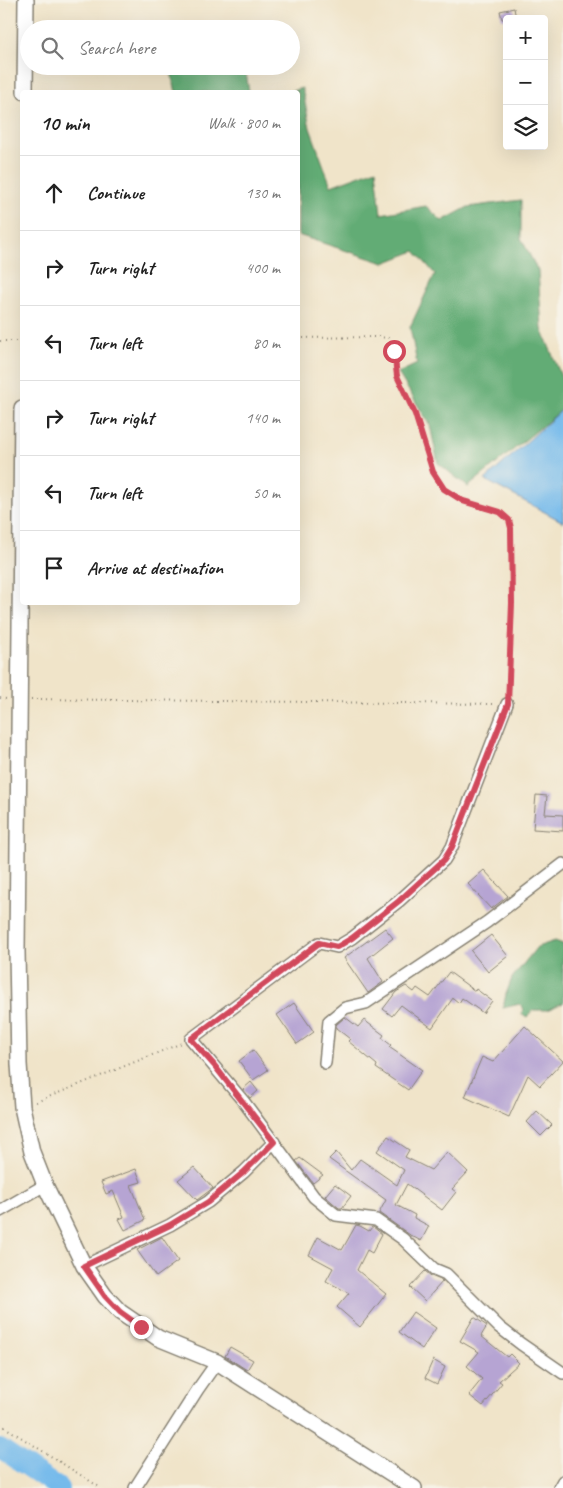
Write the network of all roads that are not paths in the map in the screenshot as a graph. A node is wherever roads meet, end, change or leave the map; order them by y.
1 (26, 0) edge
2 (26, 20) edge
3 (25, 75) edge
4 (25, 90) edge
5 (20, 602) edge
6 (508, 704) road end
7 (563, 864) edge
8 (325, 1063) dead end
9 (274, 1142) junction
10 (45, 1185) junction
11 (0, 1210) edge
12 (84, 1266) junction
13 (217, 1362) junction
14 (563, 1373) edge
15 (563, 1482) edge
16 (135, 1488) edge
17 (414, 1488) edge
18 (559, 1488) edge

1 - 2 street
3 - 4 street
5 - 10 street
6 - 9 street
7 - 8 street
9 - 12 street
9 - 14 street
10 - 11 street
10 - 12 street
12 - 13 street
13 - 16 street
13 - 17 street
15 - 18 street

